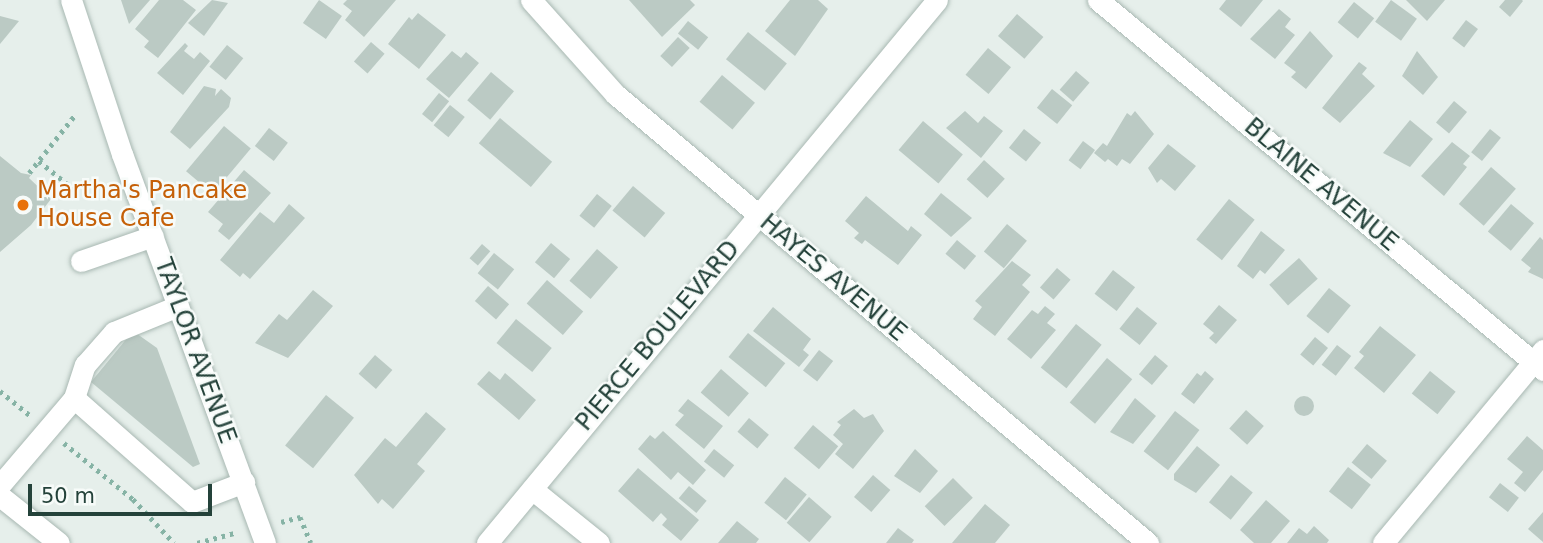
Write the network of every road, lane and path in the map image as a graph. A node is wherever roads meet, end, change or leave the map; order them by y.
1 (71, 0) edge
2 (531, 0) edge
3 (937, 0) edge
4 (1098, 0) edge
5 (75, 115) dead end
6 (39, 160) junction
7 (29, 173) dead end
8 (75, 190) dead end
9 (758, 216) junction
10 (153, 236) junction
11 (81, 261) dead end
12 (178, 306) junction
13 (1540, 361) edge
14 (0, 391) edge
15 (74, 398) junction
16 (47, 429) junction
17 (244, 482) junction
18 (0, 485) edge
19 (532, 489) junction
20 (0, 496) edge
21 (59, 543) edge
22 (174, 543) edge
23 (265, 543) edge
24 (487, 543) edge
25 (599, 543) edge
26 (1148, 543) edge
27 (1383, 543) edge

1 - 10 street, TAYLOR AVENUE
2 - 9 street, HAYES AVENUE
3 - 9 street, PIERCE BOULEVARD
4 - 13 street, BLAINE AVENUE
5 - 6 path
6 - 7 path
6 - 8 path
9 - 19 street, PIERCE BOULEVARD
9 - 26 street, HAYES AVENUE
10 - 11 street
10 - 12 street, TAYLOR AVENUE
12 - 15 street
12 - 17 street, TAYLOR AVENUE
13 - 27 street
14 - 16 path
15 - 16 street
15 - 17 street
16 - 18 street
16 - 22 path
17 - 23 street, TAYLOR AVENUE
19 - 24 street, PIERCE BOULEVARD
19 - 25 street
20 - 21 street

